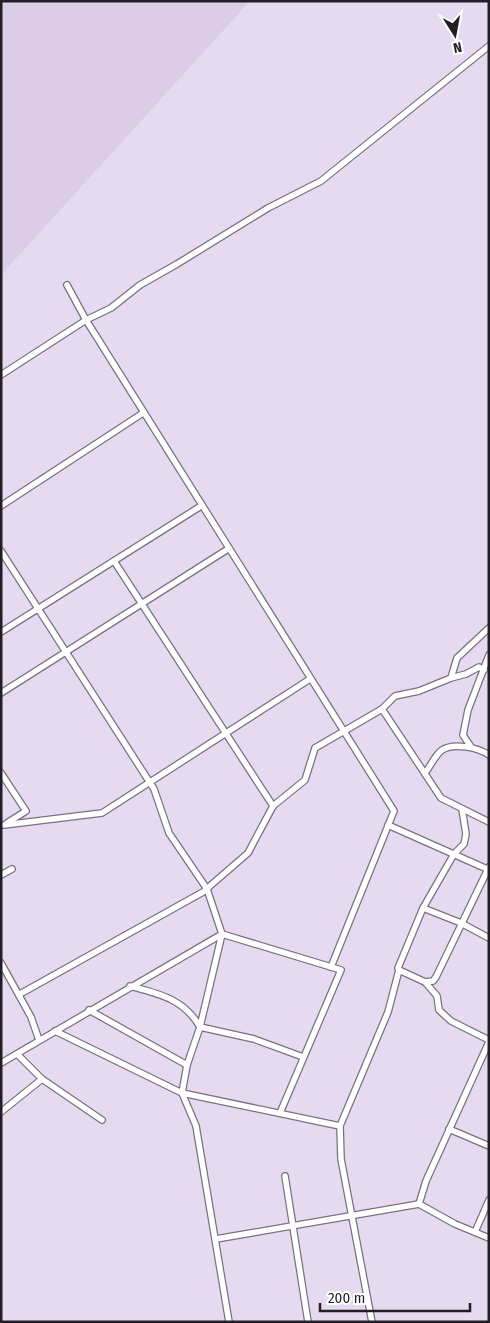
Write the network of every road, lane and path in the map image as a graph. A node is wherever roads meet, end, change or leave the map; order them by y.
1 (489, 46) edge
2 (67, 285) dead end
3 (86, 320) junction
4 (1, 375) edge
5 (144, 413) junction
6 (1, 506) edge
7 (201, 506) junction
8 (228, 549) junction
9 (1, 551) edge
10 (114, 561) junction
11 (142, 604) junction
12 (37, 610) junction
13 (489, 628) edge
14 (1, 632) edge
15 (66, 652) junction
16 (489, 655) edge
17 (484, 670) junction
18 (451, 678) junction
19 (310, 679) junction
20 (1, 693) edge
21 (382, 709) junction
22 (343, 731) junction
23 (226, 733) junction
24 (471, 747) junction
25 (489, 754) edge
26 (1, 773) edge
27 (425, 773) junction
28 (149, 782) junction
29 (273, 806) junction
30 (462, 809) junction
31 (489, 822) edge
32 (388, 824) junction
33 (3, 826) edge
34 (454, 854) junction
35 (12, 868) dead end
36 (488, 868) edge
37 (1, 875) edge
38 (207, 889) junction
39 (423, 908) junction
40 (461, 923) junction
41 (222, 934) junction
42 (489, 938) edge
43 (1, 963) edge
44 (331, 967) junction
45 (399, 970) junction
46 (425, 982) junction
47 (130, 986) junction
48 (20, 994) junction
49 (88, 1010) junction
50 (200, 1027) junction
51 (55, 1031) junction
52 (40, 1040) junction
53 (489, 1041) edge
54 (17, 1054) junction
55 (303, 1057) junction
56 (1, 1063) edge
57 (187, 1065) junction
58 (42, 1079) junction
59 (182, 1093) junction
60 (1, 1112) edge
61 (280, 1114) junction
62 (102, 1120) dead end
63 (340, 1126) junction
64 (449, 1129) junction
65 (489, 1146) edge
66 (285, 1176) dead end
67 (489, 1200) edge
68 (419, 1204) junction
69 (352, 1216) junction
70 (291, 1226) junction
71 (475, 1232) junction
72 (489, 1238) edge
73 (216, 1239) junction
74 (229, 1322) edge
75 (308, 1322) edge
76 (372, 1322) edge

1 - 3 street
2 - 3 street
3 - 4 street
3 - 5 street
5 - 6 street
5 - 7 street
7 - 8 street
7 - 10 street
8 - 11 street
8 - 19 street
9 - 12 street
10 - 11 street
10 - 12 street
11 - 15 street
11 - 23 street
12 - 14 street
12 - 15 street
13 - 18 street
15 - 20 street
15 - 28 street
16 - 17 street
17 - 18 street
17 - 24 street
18 - 21 street
19 - 22 street
19 - 23 street
21 - 22 street
21 - 27 street
22 - 29 street
22 - 32 street
23 - 28 street
23 - 29 street
24 - 25 street
24 - 27 street
26 - 33 street
27 - 30 street
28 - 33 street
28 - 38 street
29 - 38 street
30 - 31 street
30 - 34 street
32 - 34 street
32 - 44 street
34 - 36 street
34 - 39 street
35 - 37 street
36 - 40 street
38 - 41 street
38 - 48 street
39 - 40 street
39 - 45 street
40 - 42 street
40 - 46 street
41 - 44 street
41 - 47 street
41 - 50 street
43 - 48 street
44 - 55 street
45 - 46 street
45 - 63 street
46 - 53 street
47 - 49 street
47 - 50 street
48 - 52 street
49 - 51 street
49 - 57 street
50 - 55 street
50 - 57 street
51 - 52 street
51 - 59 street
52 - 54 street
53 - 64 street
54 - 56 street
54 - 58 street
55 - 61 street
57 - 59 street
58 - 60 street
58 - 62 street
59 - 61 street
59 - 73 street
61 - 63 street
63 - 69 street
64 - 65 street
64 - 68 street
66 - 70 street
67 - 71 street
68 - 69 street
68 - 71 street
69 - 70 street
69 - 76 street
70 - 73 street
70 - 75 street
71 - 72 street
73 - 74 street

